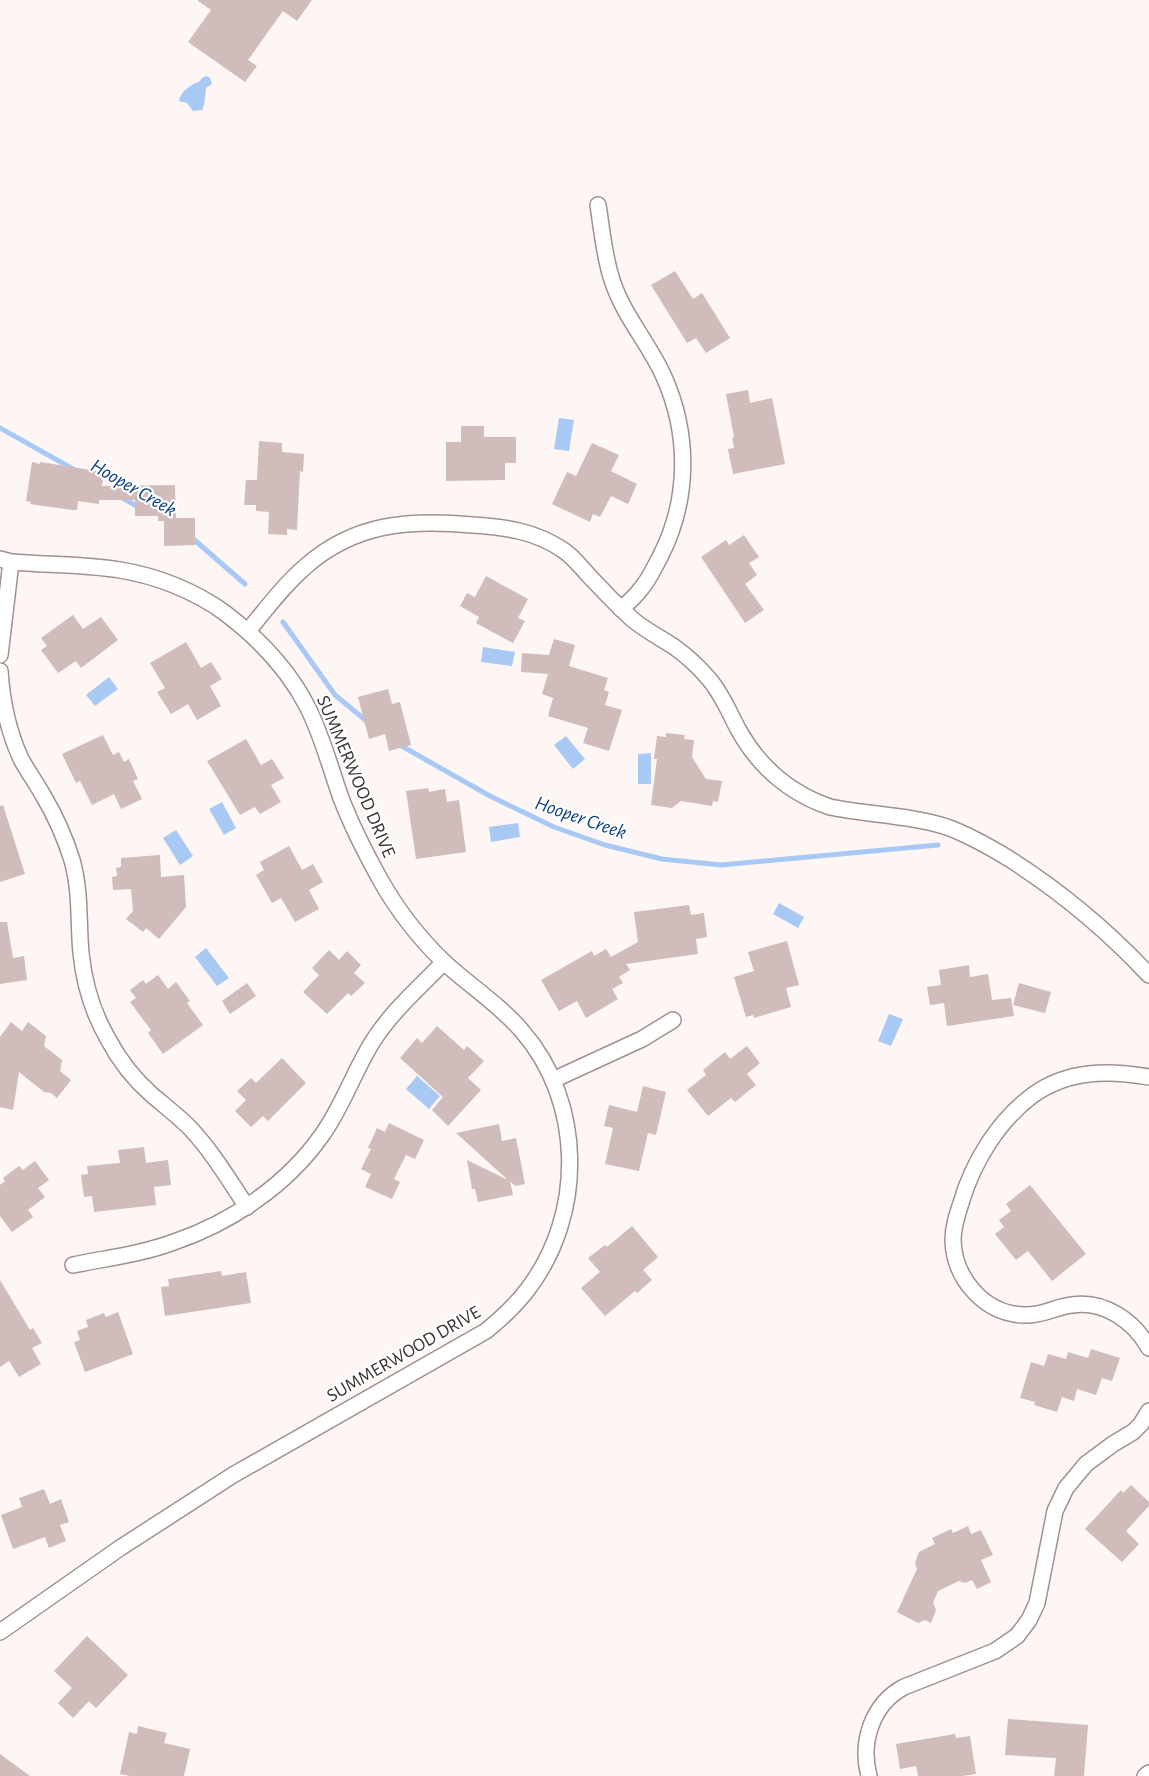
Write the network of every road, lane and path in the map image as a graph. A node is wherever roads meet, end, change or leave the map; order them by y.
1 (598, 205) dead end
2 (6, 560) edge
3 (621, 609) junction
4 (248, 631) junction
5 (0, 655) edge
6 (0, 671) edge
7 (444, 962) junction
8 (1149, 974) edge
9 (673, 1020) dead end
10 (1149, 1076) edge
11 (553, 1080) junction
12 (247, 1207) junction
13 (73, 1264) dead end
14 (1149, 1348) edge
15 (1149, 1411) edge
16 (0, 1632) edge
17 (1149, 1773) edge
18 (869, 1776) edge
19 (1145, 1776) edge

1 - 3 street
2 - 4 street, SUMMERWOOD DRIVE
2 - 5 street
3 - 4 street
3 - 8 street
4 - 7 street, SUMMERWOOD DRIVE
6 - 12 street
7 - 11 street, SUMMERWOOD DRIVE
7 - 12 street
9 - 11 street
10 - 14 street
11 - 16 street, SUMMERWOOD DRIVE
12 - 13 street
15 - 18 street
17 - 19 street

